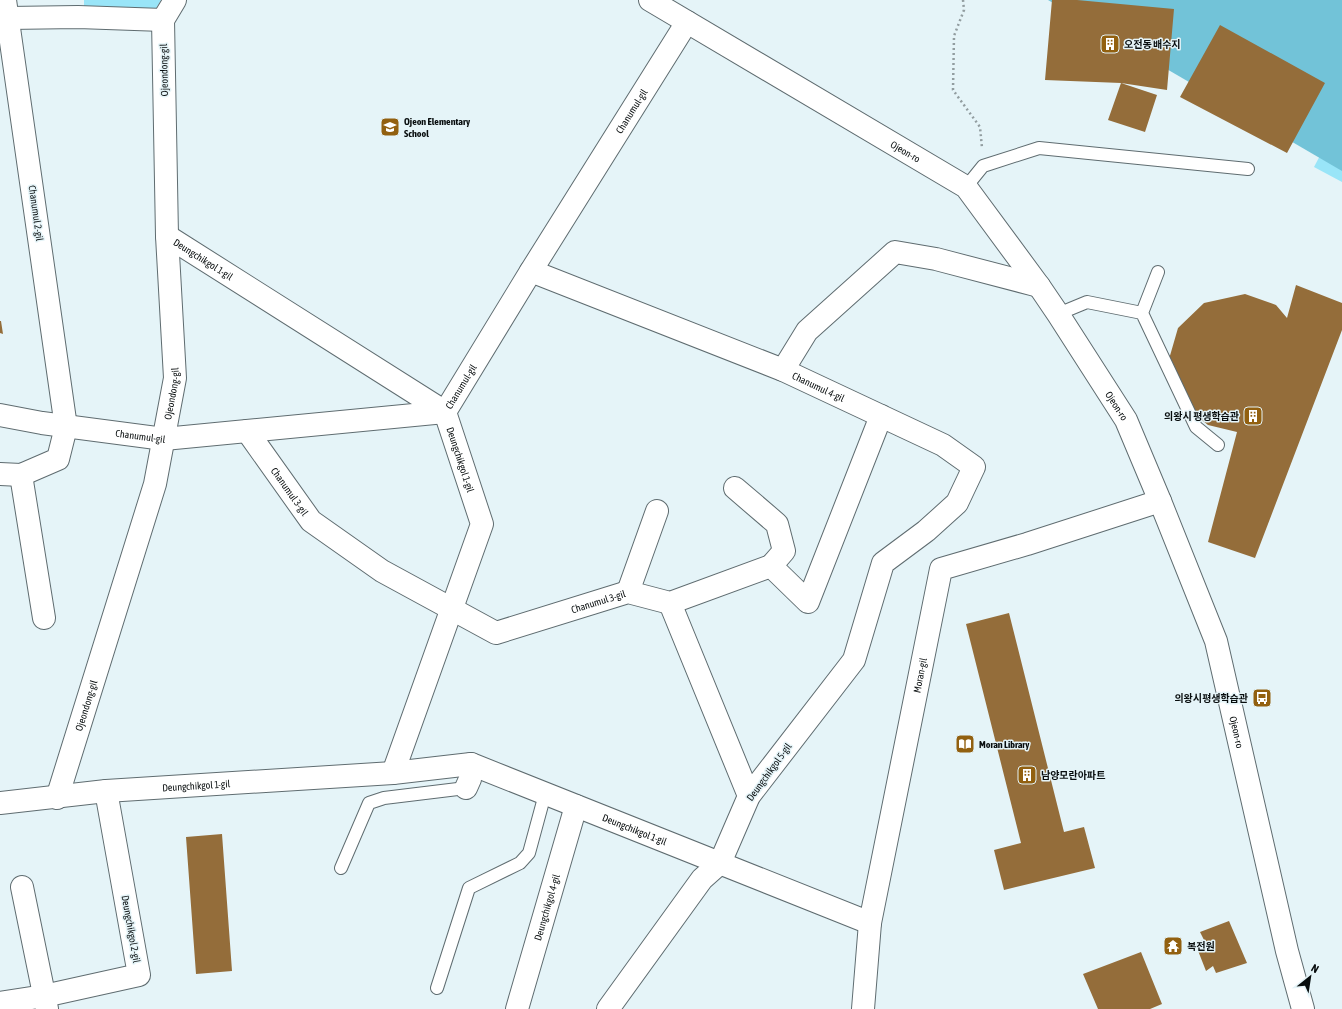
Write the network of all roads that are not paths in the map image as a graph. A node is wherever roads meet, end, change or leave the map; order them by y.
1 (175, 0) edge
2 (650, 0) edge
3 (7, 9) edge
4 (163, 20) junction
5 (687, 22) junction
6 (1248, 169) dead end
7 (966, 187) junction
8 (167, 236) junction
9 (531, 270) junction
10 (1158, 272) dead end
11 (1039, 286) junction
12 (1142, 313) junction
13 (1058, 314) junction
14 (784, 370) junction
15 (445, 412) junction
16 (0, 415) edge
17 (881, 416) junction
18 (66, 426) junction
19 (247, 431) junction
20 (164, 439) junction
21 (1218, 445) dead end
22 (11, 475) edge
23 (735, 488) dead end
24 (1160, 500) junction
25 (656, 511) dead end
26 (883, 563) joint
27 (771, 566) junction
28 (628, 592) junction
29 (670, 603) junction
30 (452, 609) junction
31 (44, 618) dead end
32 (471, 764) junction
33 (393, 773) junction
34 (466, 788) joint
35 (106, 792) junction
36 (545, 794) junction
37 (749, 796) junction
38 (57, 798) junction
39 (0, 803) edge
40 (576, 806) junction
41 (720, 863) junction
42 (341, 868) dead end
43 (22, 887) dead end
44 (870, 923) junction
45 (437, 988) dead end
46 (46, 1002) edge
47 (0, 1003) edge
48 (517, 1009) edge
49 (608, 1009) edge
50 (863, 1009) edge
51 (1303, 1009) edge

1 - 4 street
2 - 5 street, Ojeon-ro
3 - 4 street
3 - 18 street, Chanumul 2-gil
4 - 8 street, Ojeondong-gil
5 - 7 street, Ojeon-ro
5 - 9 street, Chanumul-gil
6 - 7 lane
7 - 11 street, Ojeon-ro
8 - 15 street, Deungchikgol 1-gil
8 - 20 street, Ojeondong-gil
9 - 14 street, Chanumul 4-gil
9 - 15 street, Chanumul-gil
10 - 12 lane
11 - 13 street, Ojeon-ro
11 - 14 street
12 - 13 lane
12 - 21 lane
13 - 24 street, Ojeon-ro
14 - 17 street, Chanumul 4-gil
15 - 19 street, Chanumul-gil
15 - 30 street, Deungchikgol 1-gil
16 - 18 street, Chanumul-gil
17 - 26 street, Chanumul 4-gil
17 - 27 street
18 - 20 street, Chanumul-gil
18 - 22 street
19 - 20 street, Chanumul-gil
19 - 30 street, Chanumul 3-gil
20 - 38 street, Ojeondong-gil
22 - 31 street
23 - 27 street
24 - 44 street, Moran-gil
24 - 51 street, Ojeon-ro
25 - 28 street
26 - 37 street, Deungchikgol 5-gil
27 - 29 street
28 - 29 street, Chanumul 3-gil
28 - 30 street, Chanumul 3-gil
29 - 37 street
30 - 33 street, Deungchikgol 1-gil
32 - 33 street, Deungchikgol 1-gil
32 - 34 street
32 - 36 street, Deungchikgol 1-gil
33 - 35 street, Deungchikgol 1-gil
34 - 42 lane
35 - 38 street, Deungchikgol 1-gil
35 - 46 street, Deungchikgol 2-gil
36 - 40 street, Deungchikgol 1-gil
36 - 45 lane
37 - 41 street, Deungchikgol 5-gil
38 - 39 street, Deungchikgol 1-gil
40 - 41 street, Deungchikgol 1-gil
40 - 48 street, Deungchikgol 4-gil
41 - 44 street, Deungchikgol 1-gil
41 - 49 street, Deungchikgol 5-gil
43 - 46 street
44 - 50 street, Moran-gil
46 - 47 street, Deungchikgol 2-gil

